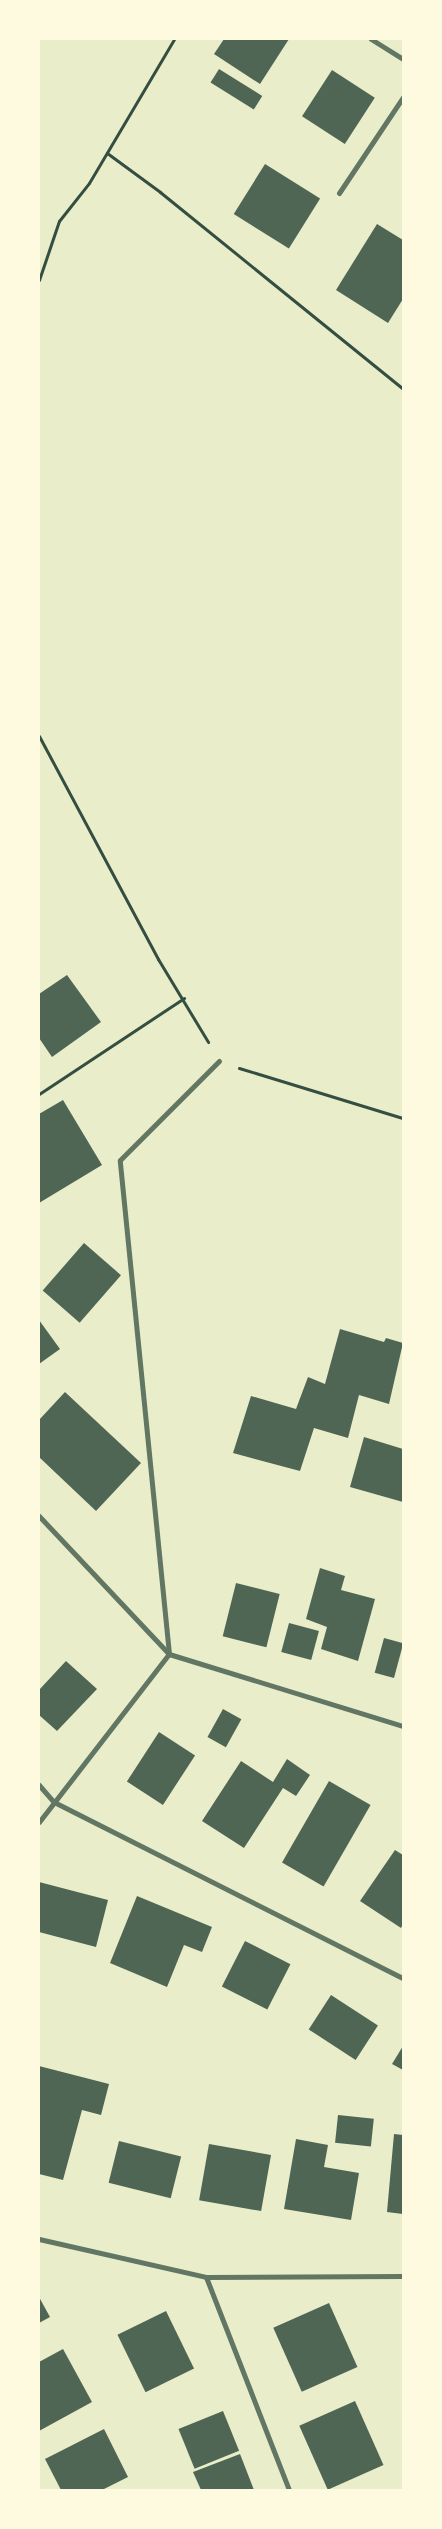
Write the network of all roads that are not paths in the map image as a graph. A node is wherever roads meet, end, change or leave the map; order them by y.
1 (371, 39) edge
2 (403, 59) edge
3 (403, 97) edge
4 (339, 193) dead end
5 (218, 1061) road end
6 (39, 1516) edge
7 (168, 1654) junction
8 (403, 1726) edge
9 (39, 1785) edge
10 (54, 1802) junction
11 (39, 1822) edge
12 (403, 1978) edge
13 (39, 2239) edge
14 (403, 2276) edge
15 (206, 2277) junction
16 (290, 2490) edge

1 - 2 street
3 - 4 street
5 - 7 street
6 - 7 street
7 - 8 street
7 - 10 street
9 - 10 street
10 - 11 street
10 - 12 street
13 - 15 street
14 - 15 street
15 - 16 street

